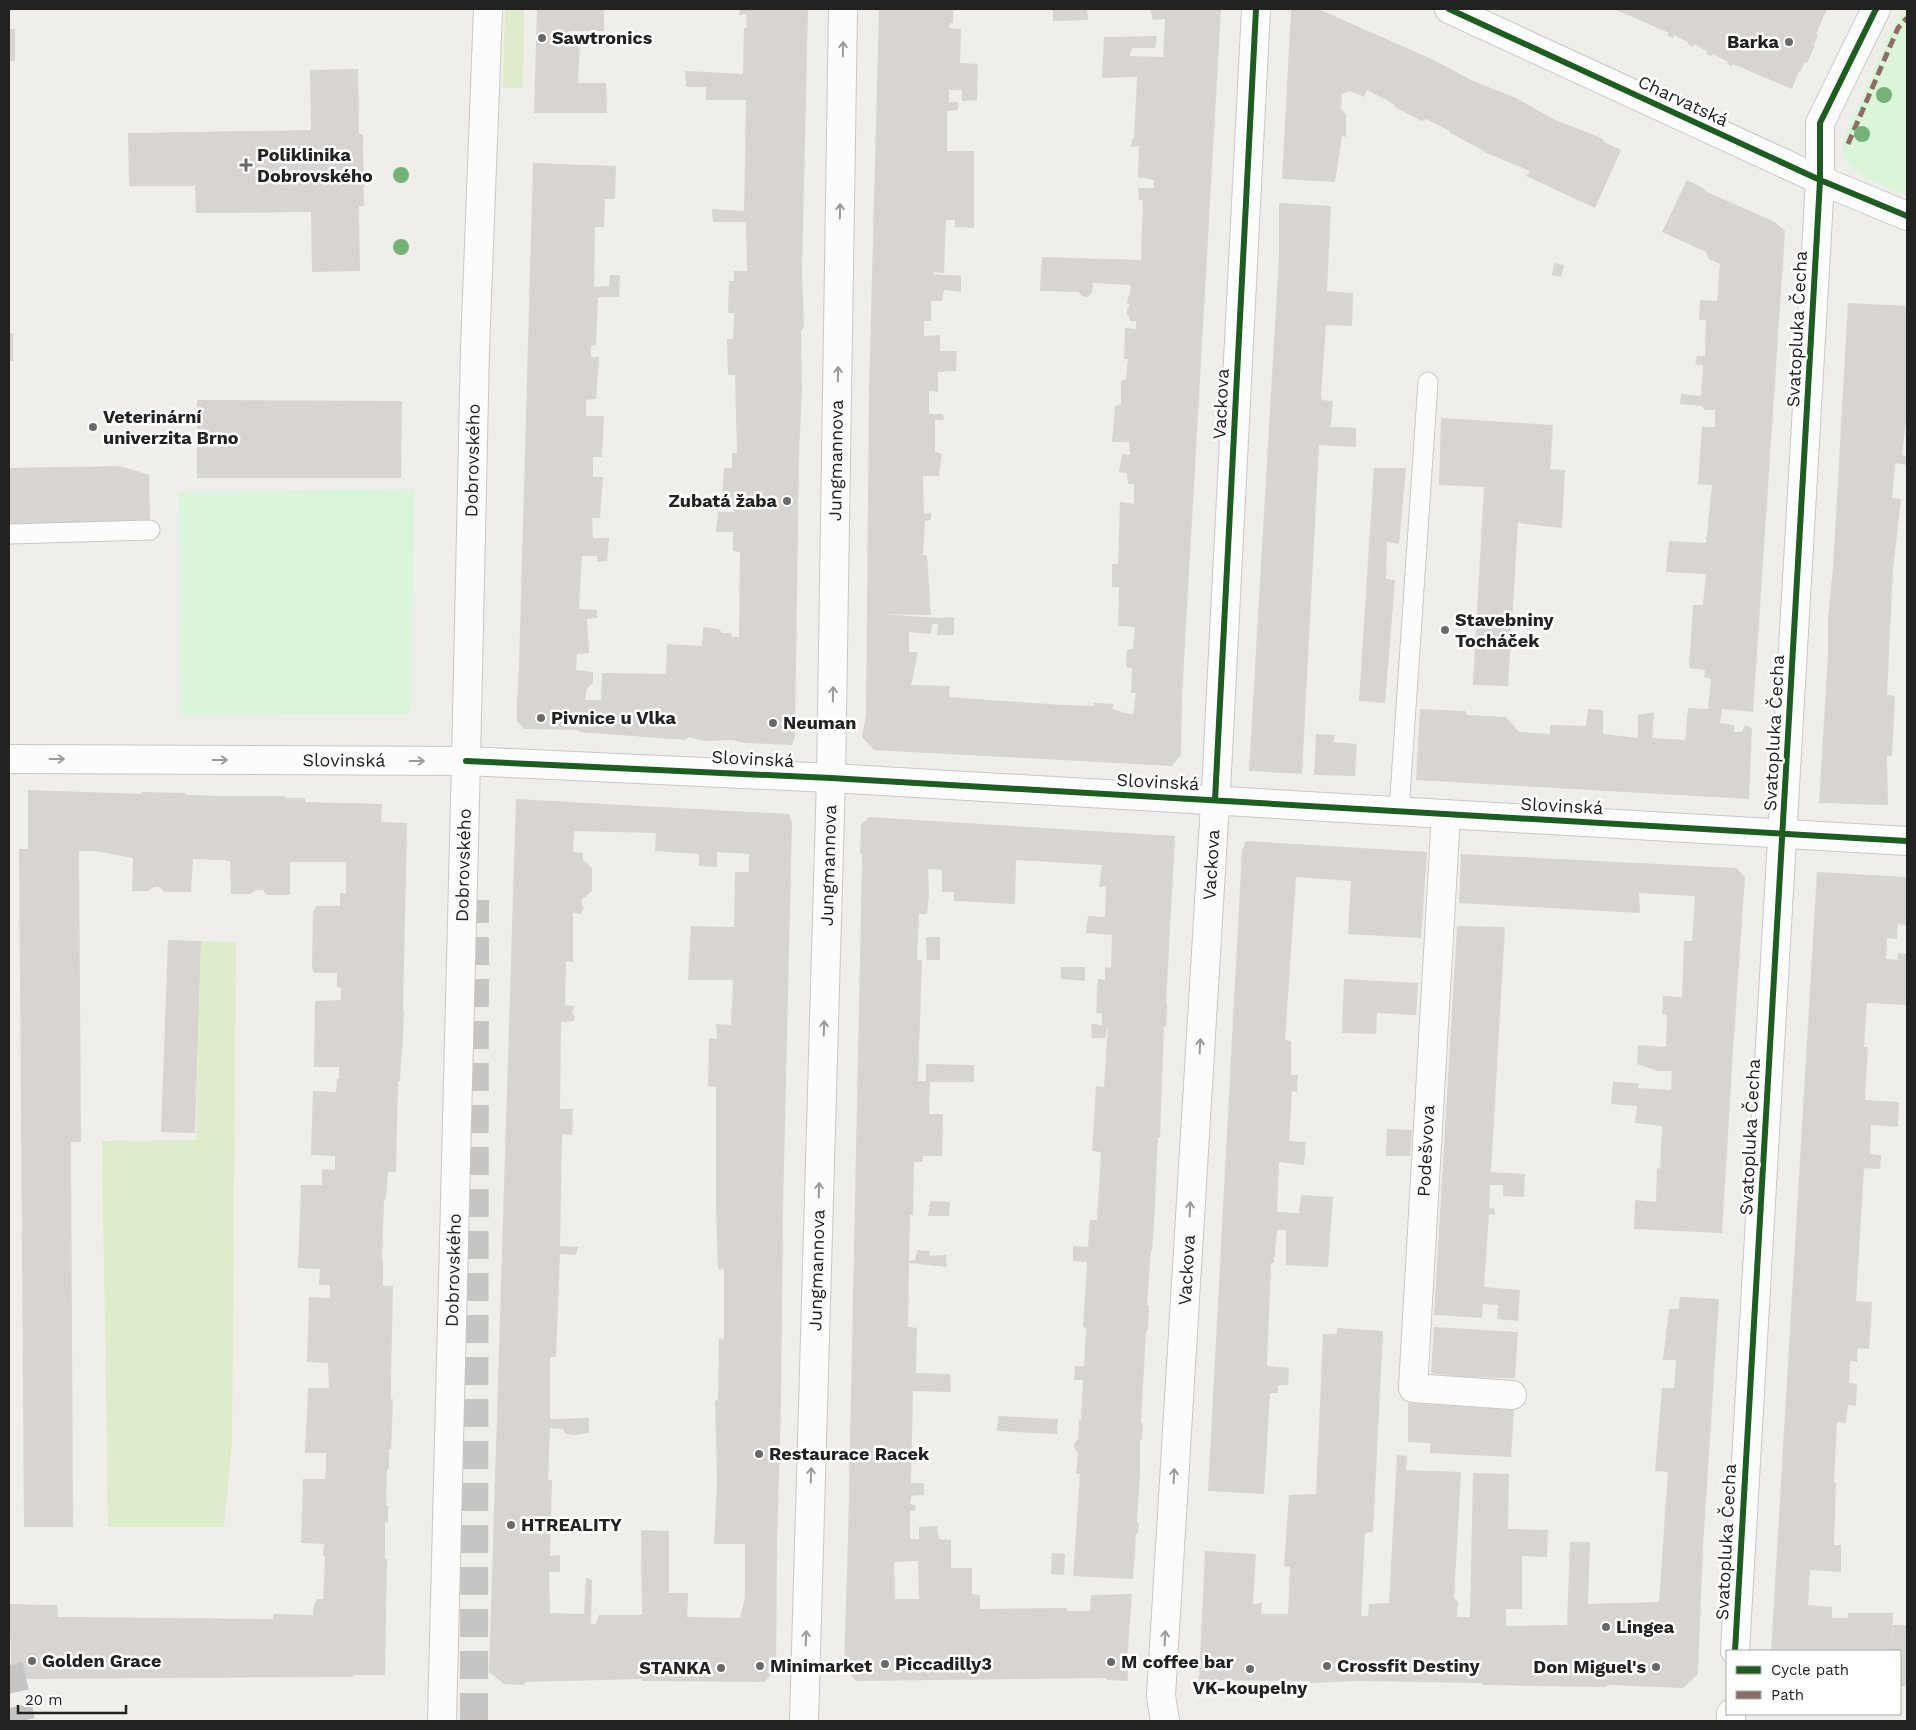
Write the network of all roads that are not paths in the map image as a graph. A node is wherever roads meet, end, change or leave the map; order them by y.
1 (488, 9) edge
2 (843, 9) edge
3 (1256, 9) edge
4 (1449, 9) edge
5 (1876, 9) edge
6 (1820, 180) junction
7 (1907, 216) edge
8 (1428, 382) dead end
9 (150, 530) dead end
10 (9, 534) edge
11 (9, 759) edge
12 (466, 761) junction
13 (831, 778) junction
14 (1215, 800) junction
15 (1399, 811) junction
16 (1446, 814) junction
17 (1784, 834) junction
18 (1907, 841) edge
19 (1512, 1395) dead end
20 (1735, 1650) edge
21 (442, 1721) edge
22 (804, 1721) edge
23 (1165, 1721) edge

1 - 12 street, Dobrovského
13 -> 2 street, Jungmannova
3 - 14 street, Vackova
4 - 6 street, Charvatská
5 - 6 street, Svatopluka Čecha
6 - 7 street, Charvatská
6 - 17 street, Svatopluka Čecha
8 - 15 lane
9 - 10 lane
11 -> 12 street, Slovinská
12 - 13 street, Slovinská
12 - 21 street, Dobrovského
13 - 14 street, Slovinská
22 -> 13 street, Jungmannova
14 - 15 street, Slovinská
23 -> 14 street, Vackova
15 - 16 street, Slovinská
16 - 17 street, Slovinská
16 - 19 street, Podešvova
17 - 18 street, Slovinská
17 - 20 street, Svatopluka Čecha

